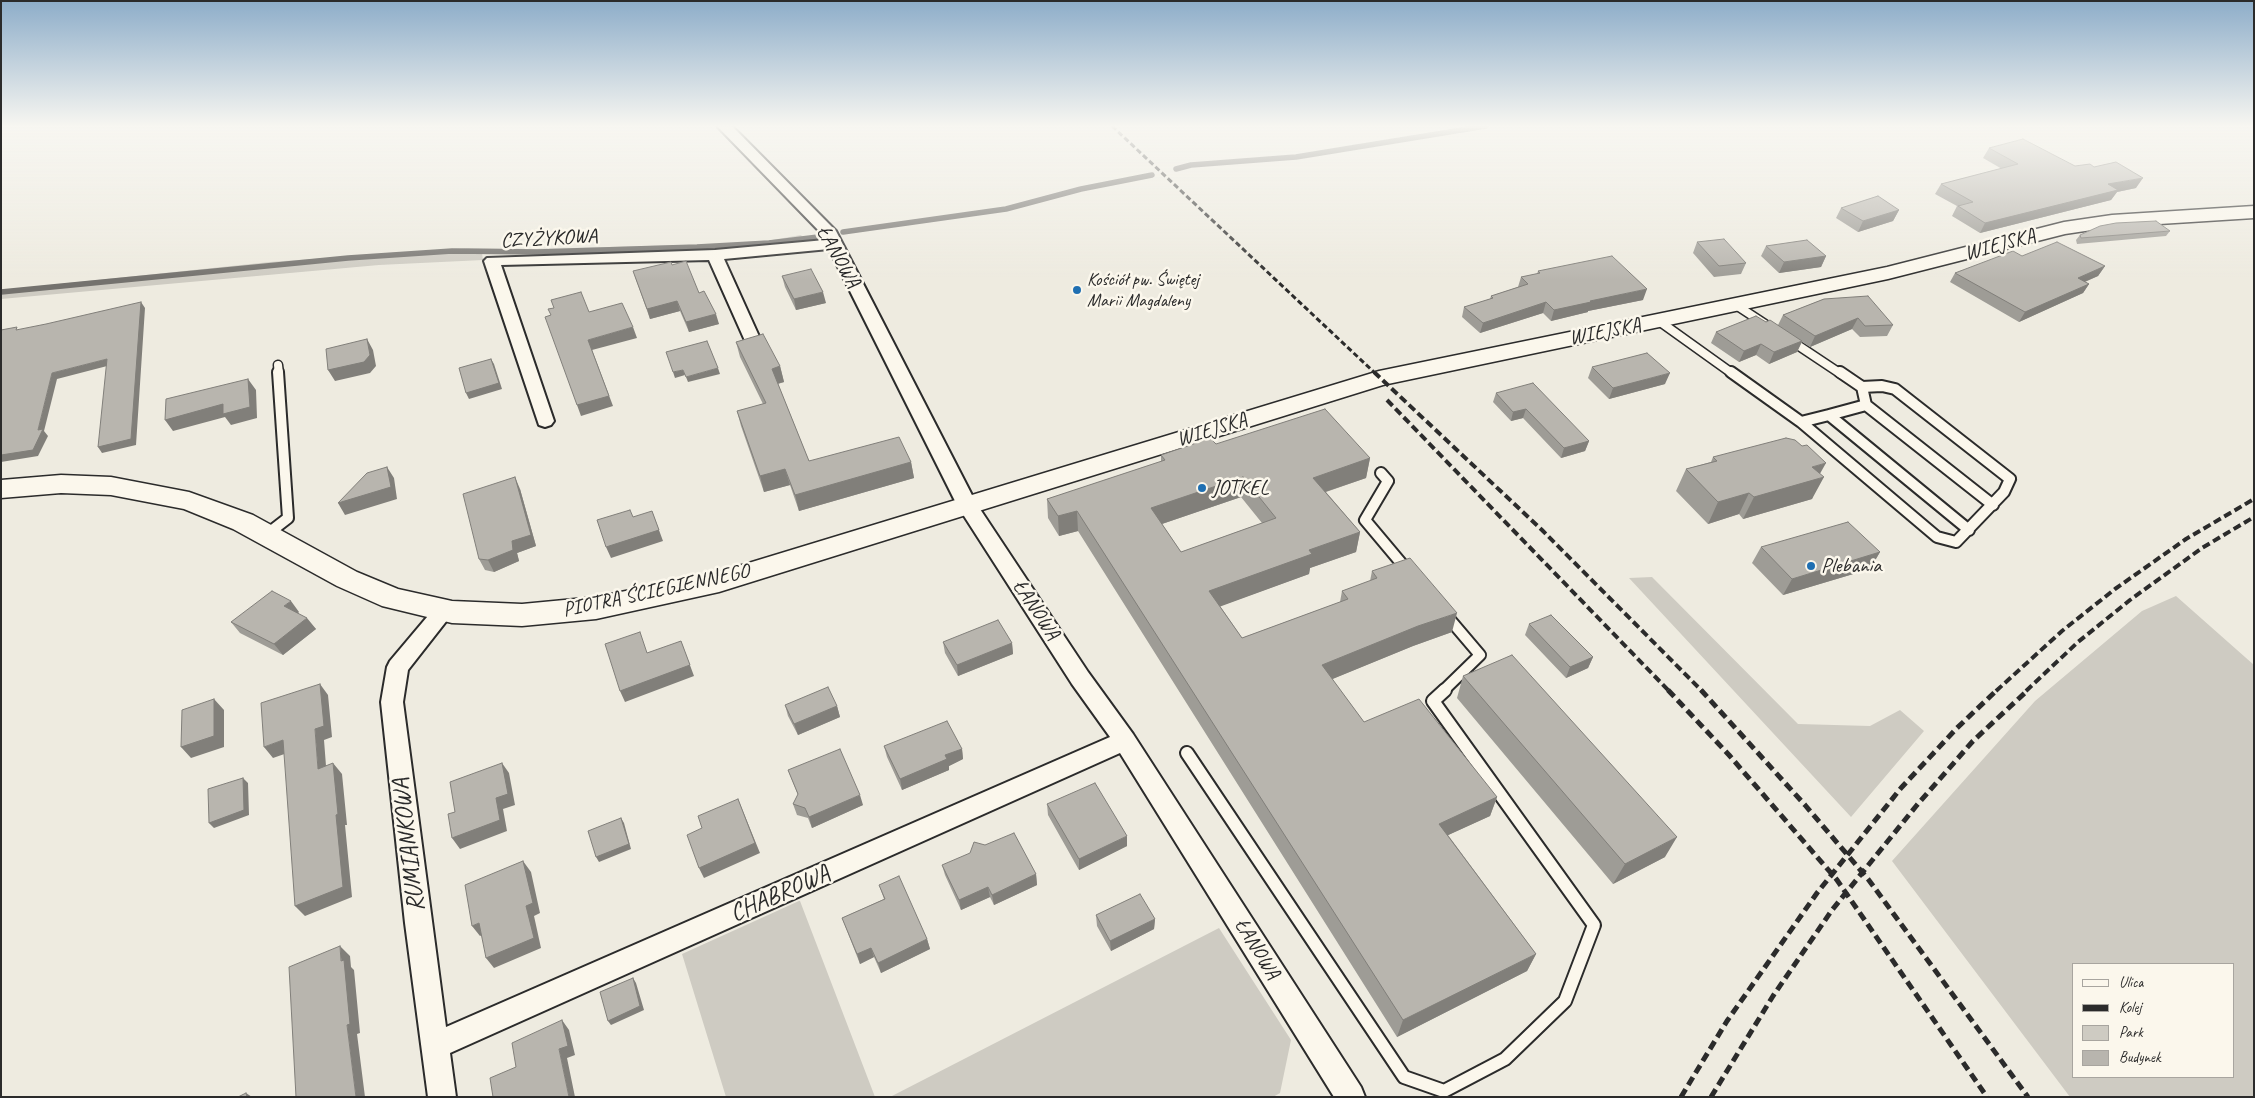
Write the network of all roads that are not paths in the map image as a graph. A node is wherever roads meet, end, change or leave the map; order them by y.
1 (775, 177) edge
2 (2254, 212) edge
3 (833, 244) junction
4 (714, 254) junction
5 (1736, 306) junction
6 (1659, 321) junction
7 (1771, 328) edge
8 (1779, 334) edge
9 (754, 343) edge
10 (278, 365) dead end
11 (1862, 388) junction
12 (1866, 405) junction
13 (1829, 415) junction
14 (545, 421) dead end
15 (1801, 422) junction
16 (1381, 473) dead end
17 (1, 489) edge
18 (968, 505) junction
19 (1993, 505) junction
20 (1969, 530) junction
21 (266, 535) junction
22 (1416, 580) edge
23 (1435, 602) edge
24 (445, 610) junction
25 (1125, 741) junction
26 (1187, 753) dead end
27 (435, 1046) junction
28 (1344, 1095) edge
29 (442, 1097) edge

1 - 3 street, ŁANOWA
2 - 5 street, WIEJSKA
3 - 4 street, CZYŻYKOWA
3 - 18 street, ŁANOWA
4 - 9 street
4 - 14 street, CZYŻYKOWA
5 - 6 street, WIEJSKA
5 - 7 lane
6 - 15 lane
6 - 18 street, WIEJSKA
8 - 11 lane
10 - 21 lane
11 - 12 lane
11 - 19 lane
12 - 13 lane
12 - 19 lane
13 - 15 lane
13 - 20 lane
15 - 20 lane
16 - 22 lane
17 - 21 street, PIOTRA ŚCIEGIENNEGO
18 - 24 street, PIOTRA ŚCIEGIENNEGO
18 - 25 street, ŁANOWA
19 - 20 lane
21 - 24 street, PIOTRA ŚCIEGIENNEGO
23 - 26 lane
24 - 27 street, RUMIANKOWA
25 - 27 street, CHABROWA
25 - 28 street, ŁANOWA
27 - 29 street, RUMIANKOWA

